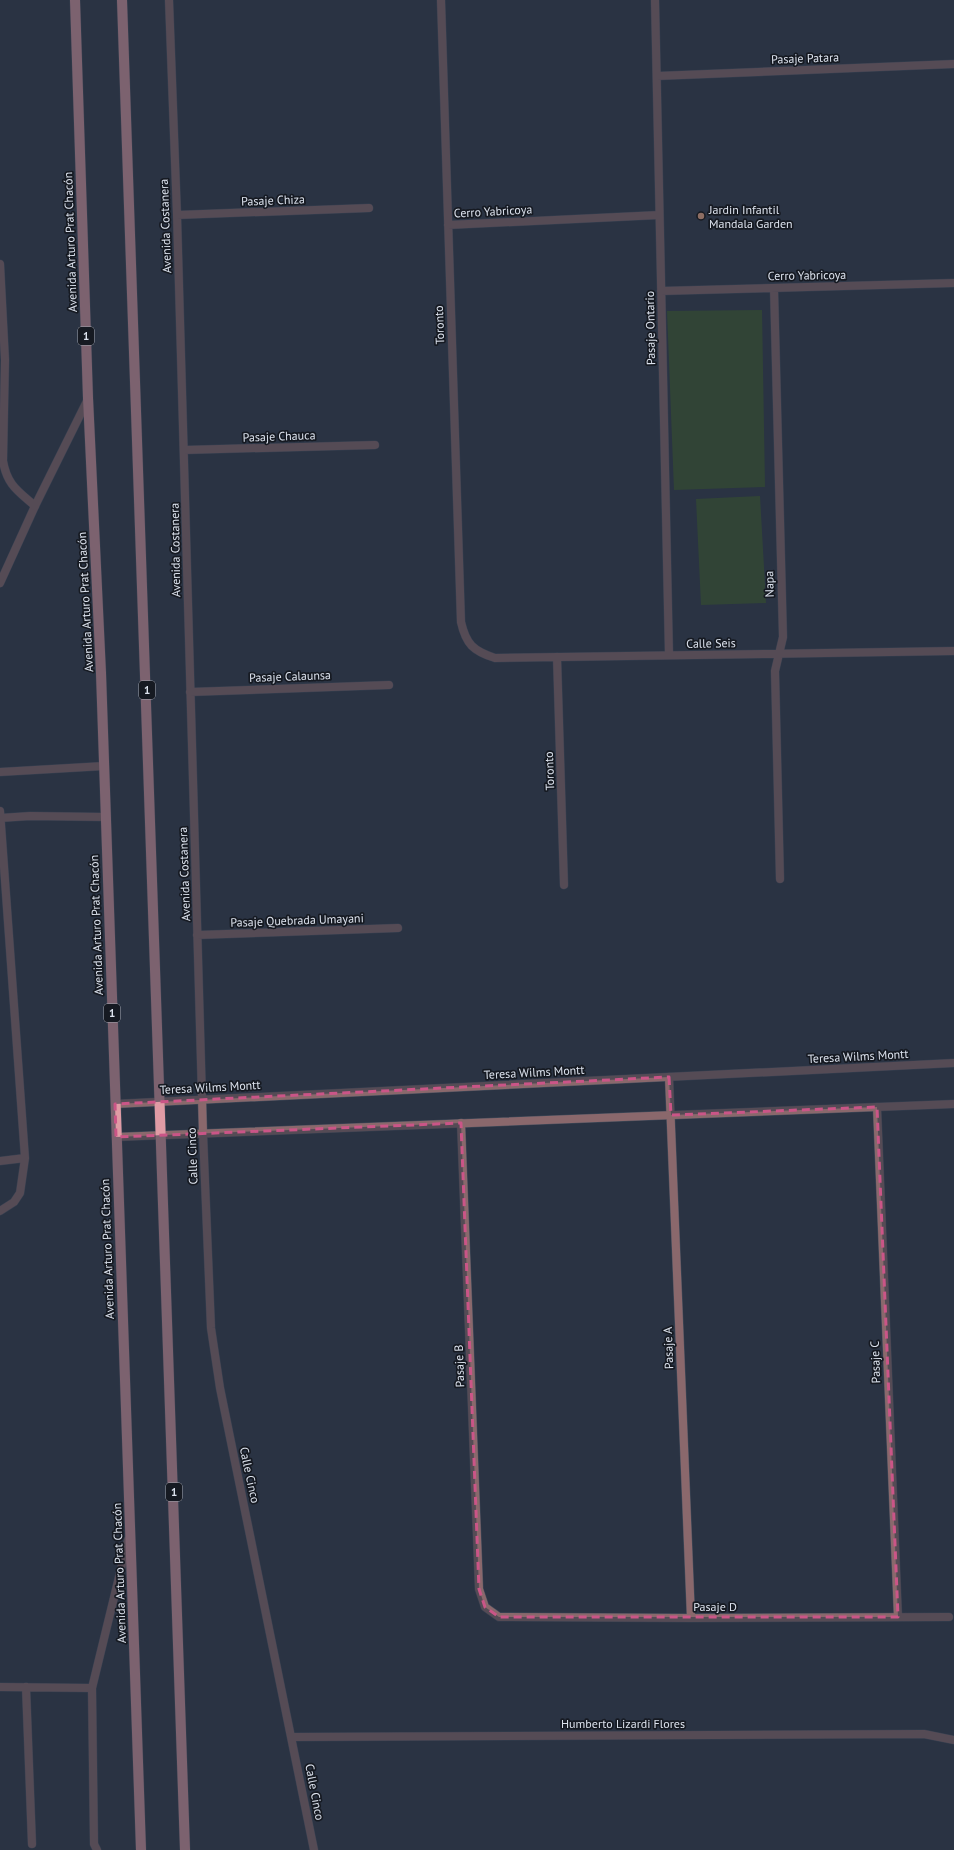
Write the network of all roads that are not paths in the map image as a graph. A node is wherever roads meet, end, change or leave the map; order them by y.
1 (75, 0) edge
2 (122, 0) edge
3 (169, 0) edge
4 (441, 0) edge
5 (655, 0) edge
6 (954, 64) edge
7 (657, 76) junction
8 (369, 208) dead end
9 (177, 215) junction
10 (659, 215) junction
11 (448, 225) junction
12 (0, 264) edge
13 (954, 284) edge
14 (774, 288) junction
15 (661, 291) junction
16 (3, 360) edge
17 (88, 398) junction
18 (375, 445) dead end
19 (184, 450) junction
20 (35, 506) junction
21 (0, 583) edge
22 (471, 646) joint
23 (954, 652) edge
24 (779, 654) junction
25 (669, 655) junction
26 (557, 657) junction
27 (390, 685) dead end
28 (190, 692) junction
29 (104, 766) junction
30 (0, 772) edge
31 (0, 811) edge
32 (106, 817) junction
33 (0, 818) edge
34 (780, 879) dead end
35 (564, 885) dead end
36 (398, 928) dead end
37 (197, 935) junction
38 (954, 1063) edge
39 (669, 1077) junction
40 (202, 1100) junction
41 (161, 1101) junction
42 (115, 1104) junction
43 (954, 1104) edge
44 (877, 1107) junction
45 (671, 1115) junction
46 (461, 1123) junction
47 (203, 1133) junction
48 (162, 1135) junction
49 (116, 1137) junction
50 (25, 1158) junction
51 (0, 1161) edge
52 (0, 1211) edge
53 (131, 1529) junction
54 (485, 1607) joint
55 (898, 1617) junction
56 (949, 1617) dead end
57 (691, 1618) junction
58 (0, 1687) edge
59 (26, 1687) junction
60 (92, 1688) junction
61 (292, 1737) junction
62 (954, 1740) edge
63 (32, 1844) dead end
64 (97, 1850) edge
65 (142, 1850) edge
66 (185, 1850) edge
67 (314, 1850) edge

1 - 17 main road, Avenida Arturo Prat Chacón / 1
2 - 41 main road, 1
3 - 9 street, Avenida Costanera
4 - 11 street, Toronto
5 - 7 street, Pasaje Ontario
6 - 7 street, Pasaje Patara
7 - 10 street, Pasaje Ontario
8 - 9 street, Pasaje Chiza
9 - 19 street, Avenida Costanera
10 - 11 street, Cerro Yabricoya
10 - 15 street, Pasaje Ontario
11 - 22 street, Toronto
12 - 16 street
13 - 14 street, Cerro Yabricoya
14 - 15 street, Cerro Yabricoya
14 - 24 street, Napa
15 - 25 street, Pasaje Ontario
16 - 20 street
17 - 20 street
17 - 29 main road, Avenida Arturo Prat Chacón / 1
18 - 19 street, Pasaje Chauca
19 - 28 street, Avenida Costanera
20 - 21 street
22 - 26 street, Calle Seis
23 - 24 street, Calle Seis
24 - 25 street, Calle Seis
24 - 34 street, Napa
25 - 26 street, Calle Seis
26 - 35 street, Toronto
27 - 28 street, Pasaje Calaunsa
28 - 37 street, Avenida Costanera
29 - 30 street
29 - 32 main road, Avenida Arturo Prat Chacón / 1
31 - 33 street
32 - 33 street
32 - 42 main road, Avenida Arturo Prat Chacón / 1
33 - 50 street
36 - 37 street, Pasaje Quebrada Umayani
37 - 40 street, Avenida Costanera
38 - 39 street, Teresa Wilms Montt
39 - 40 street, Teresa Wilms Montt
39 - 45 street, Pasaje A
40 - 41 street, Teresa Wilms Montt
40 - 47 street, Calle Cinco
41 - 42 street, Teresa Wilms Montt
41 - 48 main road, 1
42 - 49 main road, Avenida Arturo Prat Chacón / 1
43 - 44 street
44 - 45 street
44 - 55 street, Pasaje C
45 - 46 street
45 - 57 street, Pasaje A
46 - 47 street
46 - 54 street, Pasaje B
47 - 48 street
47 - 61 street, Calle Cinco
48 - 49 street
48 - 66 main road, 1
49 - 53 main road, Avenida Arturo Prat Chacón / 1
50 - 51 street
50 - 52 street
53 - 60 street
53 - 65 main road, Avenida Arturo Prat Chacón / 1
54 - 57 street, Pasaje D
55 - 56 street, Pasaje D
55 - 57 street, Pasaje D
58 - 59 street
59 - 60 street
59 - 63 street
60 - 64 street
61 - 62 street, Humberto Lizardi Flores
61 - 67 street, Calle Cinco

